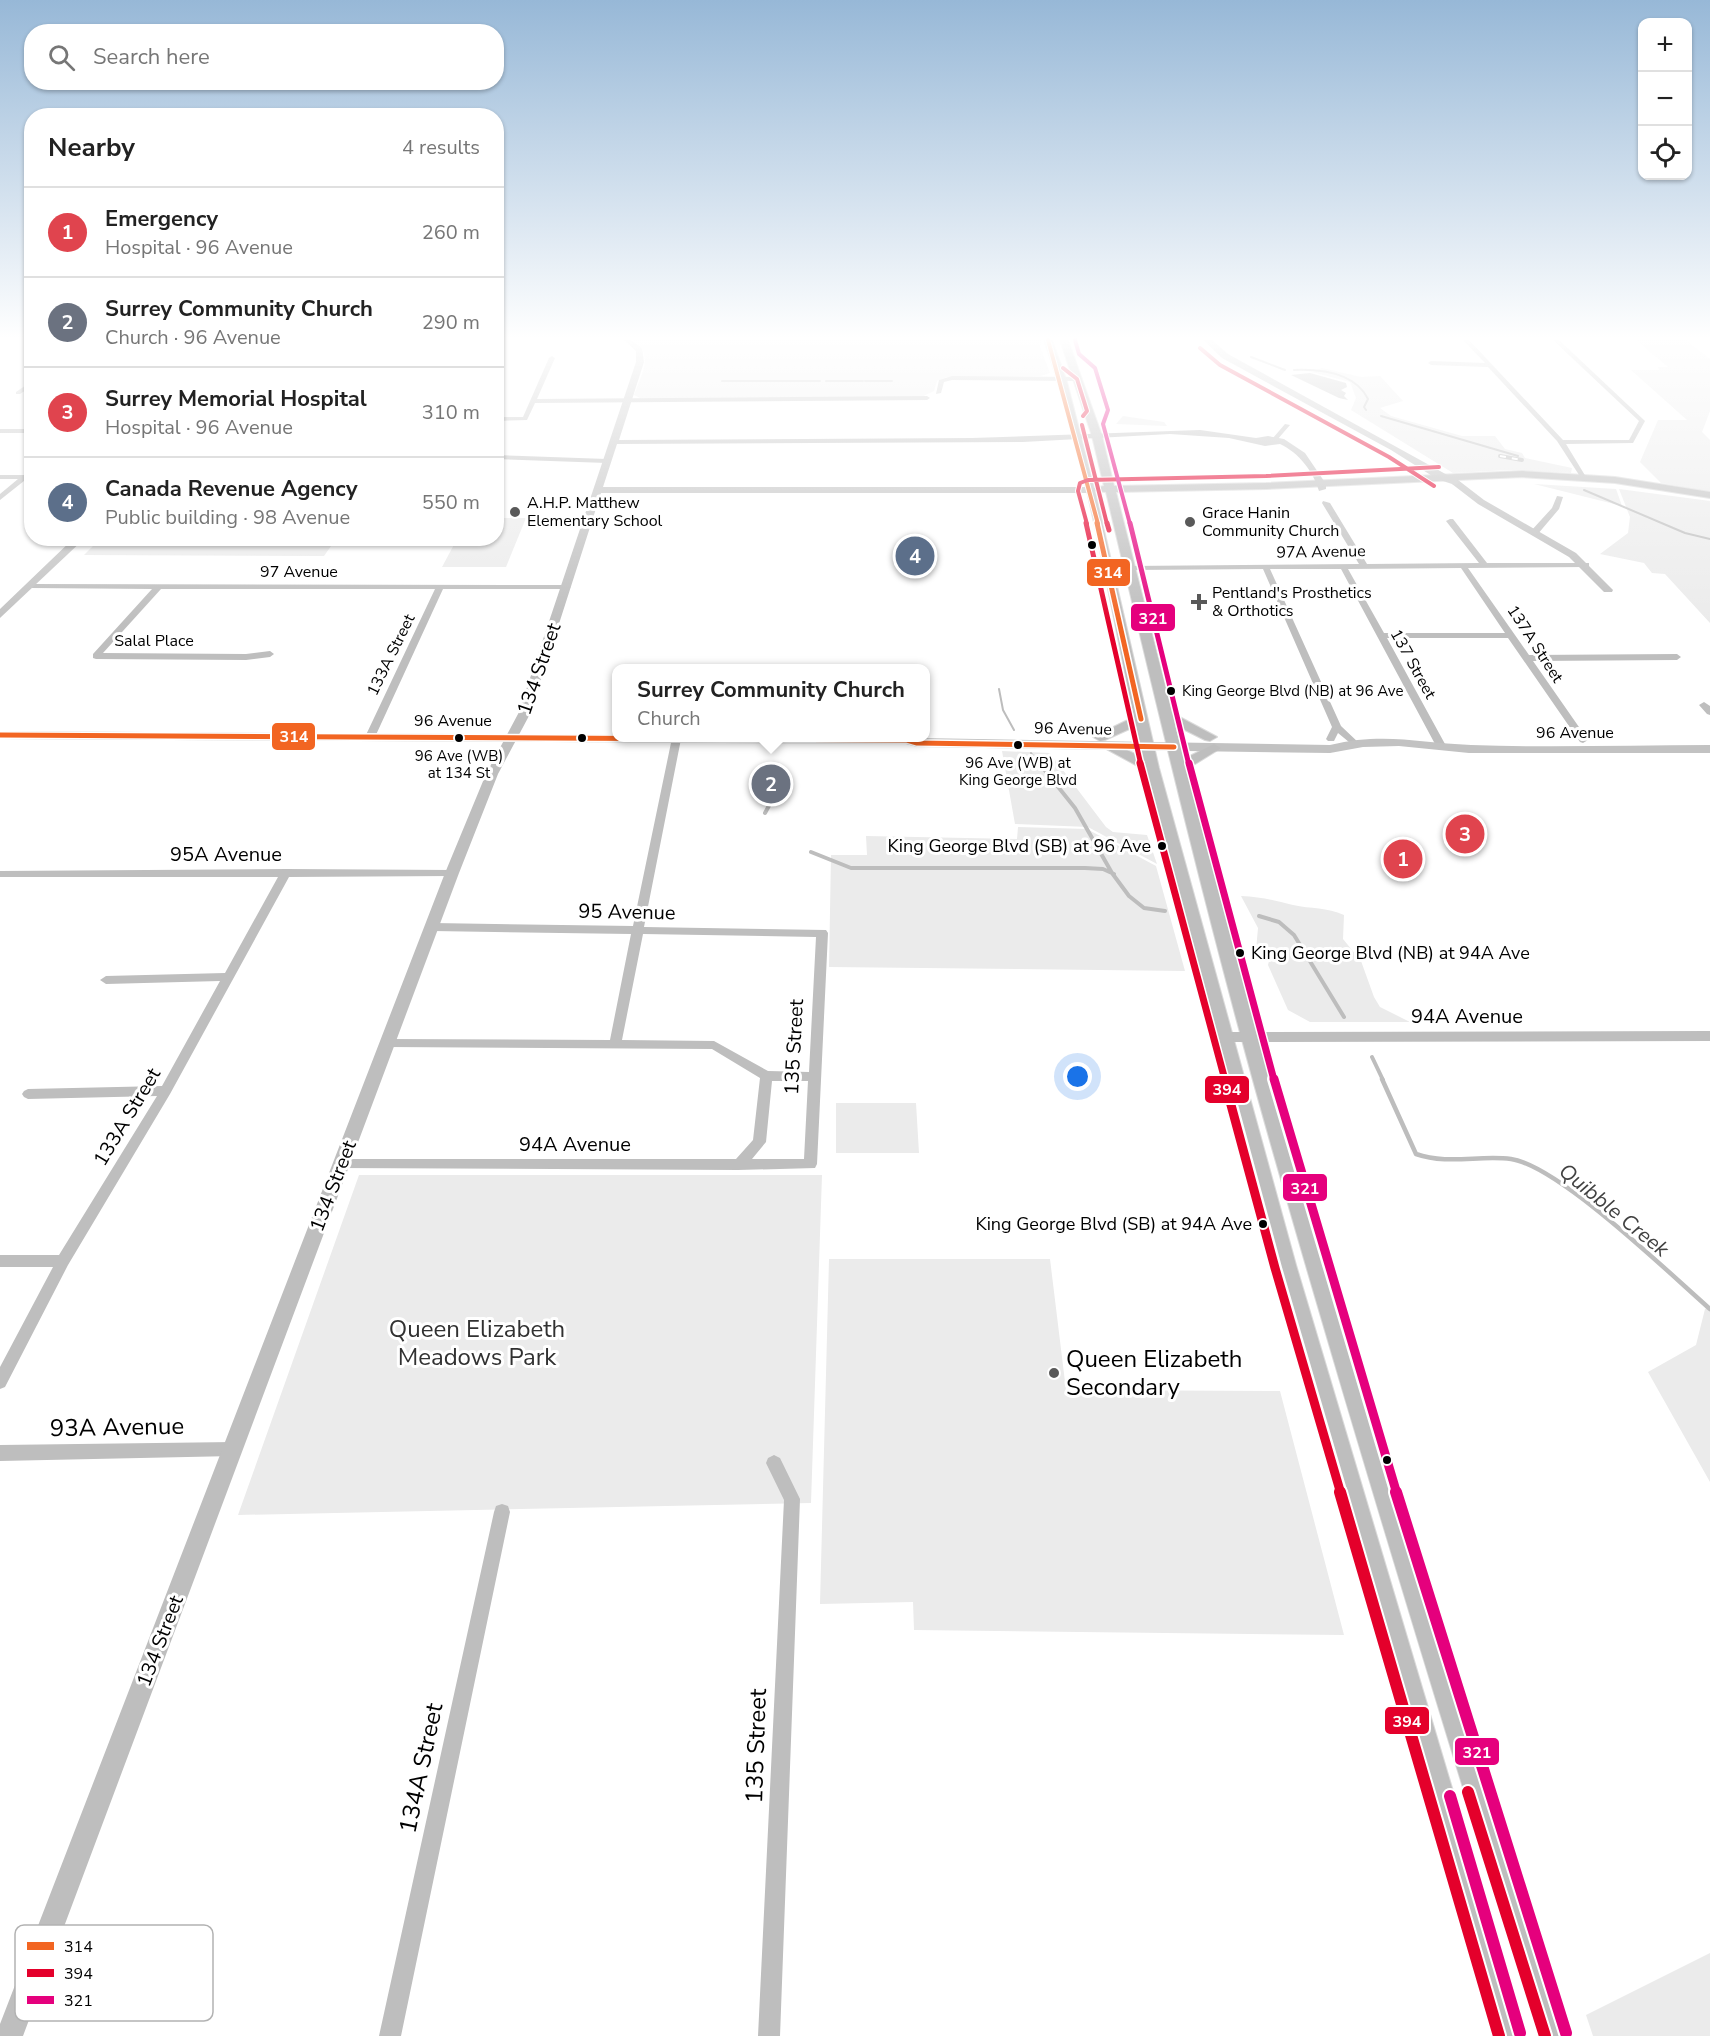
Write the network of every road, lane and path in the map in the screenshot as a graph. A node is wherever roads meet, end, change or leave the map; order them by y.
1 (615, 435) edge
2 (1089, 435) edge
3 (1096, 435) edge
4 (1229, 435) edge
5 (1274, 435) edge
6 (1370, 435) edge
7 (1389, 435) edge
8 (1555, 435) edge
9 (1634, 435) edge
10 (1075, 437) junction
11 (1269, 439) junction
12 (613, 442) junction
13 (1561, 442) junction
14 (504, 457) edge
15 (607, 460) junction
16 (0, 477) edge
17 (24, 477) edge
18 (1440, 477) junction
19 (1583, 477) junction
20 (1454, 479) junction
21 (24, 480) edge
22 (1319, 486) junction
23 (598, 490) junction
24 (1088, 490) junction
25 (1111, 491) junction
26 (1147, 493) junction
27 (1559, 496) dead end
28 (1710, 497) edge
29 (0, 498) edge
30 (1326, 503) dead end
31 (1114, 508) junction
32 (1450, 521) dead end
33 (1534, 533) junction
34 (72, 546) edge
35 (1586, 565) junction
36 (1343, 566) junction
37 (1364, 566) junction
38 (1463, 566) junction
39 (1484, 566) junction
40 (1130, 568) junction
41 (1266, 568) junction
42 (31, 586) junction
43 (159, 586) junction
44 (441, 587) junction
45 (567, 587) junction
46 (1608, 590) dead end
47 (0, 615) edge
48 (1511, 635) junction
49 (1381, 636) junction
50 (270, 654) dead end
51 (1677, 657) dead end
52 (1526, 658) junction
53 (1166, 715) junction
54 (1141, 719) junction
55 (1334, 733) junction
56 (0, 735) edge
57 (369, 737) junction
58 (513, 737) junction
59 (930, 737) edge
60 (612, 738) edge
61 (1104, 741) junction
62 (675, 742) edge
63 (915, 742) edge
64 (1160, 742) junction
65 (1212, 742) junction
66 (1351, 744) junction
67 (1440, 744) junction
68 (1707, 744) edge
69 (1582, 745) junction
70 (1179, 767) junction
71 (1152, 768) junction
72 (1187, 798) junction
73 (286, 872) junction
74 (452, 873) junction
75 (0, 874) edge
76 (433, 927) junction
77 (639, 930) junction
78 (822, 933) joint
79 (226, 977) junction
80 (106, 980) dead end
81 (1710, 1036) edge
82 (1224, 1037) junction
83 (1252, 1038) junction
84 (388, 1043) junction
85 (615, 1044) junction
86 (766, 1076) junction
87 (816, 1077) junction
88 (166, 1091) junction
89 (28, 1094) dead end
90 (340, 1164) junction
91 (810, 1164) joint
92 (738, 1165) junction
93 (0, 1261) edge
94 (63, 1261) junction
95 (0, 1382) edge
96 (234, 1449) junction
97 (0, 1453) edge
98 (774, 1463) dead end
99 (502, 1512) dead end
100 (52, 1925) edge
101 (15, 2020) edge
102 (9, 2036) edge
103 (390, 2036) edge
104 (770, 2036) edge
105 (1510, 2036) edge
106 (1556, 2036) edge

1 - 12 street, 134 Street
2 - 10 street
3 - 25 main road
4 - 11 street
5 - 11 street
6 - 18 main road
7 - 20 main road
8 - 13 street
9 - 13 street
10 - 12 street
10 - 24 main road
11 - 22 street
12 - 15 street, 134 Street
13 - 19 street
14 - 15 street
15 - 23 street, 134 Street
16 - 17 street
18 - 20 main road
18 - 22 main road
19 - 20 main road
19 - 28 main road
20 - 22 main road
20 - 28 main road
20 - 33 street
21 - 29 street
22 - 25 main road
22 - 26 main road
23 - 24 street
23 - 45 street, 134 Street
24 - 25 main road
24 - 54 main road
25 - 26 main road
25 - 31 main road
26 - 31 main road
27 - 33 street
30 - 37 street
31 - 40 main road
32 - 39 street
33 - 35 street
34 - 42 main road
35 - 39 street, 97A Avenue
35 - 46 street
36 - 37 street, 97A Avenue
36 - 41 street, 97A Avenue
36 - 49 street, 137 Street
37 - 38 street, 97A Avenue
38 - 39 street, 97A Avenue
38 - 48 street, 137A Street
40 - 41 street, 97A Avenue
40 - 53 main road
41 - 55 street
42 - 43 street, 97 Avenue
42 - 47 main road
43 - 44 street, 97 Avenue
43 - 50 street, Salal Place
44 - 45 street, 97 Avenue
44 - 57 street, 133A Street
45 - 58 street, 134 Street
48 - 49 street
48 - 52 street, 137A Street
49 - 67 street, 137 Street
51 - 52 street
52 - 69 street, 137A Street
53 - 64 main road
53 - 65 main road
54 - 61 main road
54 - 64 main road
55 - 65 main road, 96 Avenue
55 - 66 main road, 96 Avenue
56 - 57 main road, 96 Avenue
57 - 58 main road, 96 Avenue
58 - 60 main road, 96 Avenue
58 - 74 street, 134 Street
59 - 61 main road, 96 Avenue
61 - 63 main road, 96 Avenue
61 - 64 main road, 96 Avenue
61 - 71 main road
62 - 77 street
64 - 65 main road, 96 Avenue
64 - 70 main road
64 - 71 main road
64 - 72 main road
65 - 66 main road, 96 Avenue
65 - 70 main road
66 - 67 main road, 96 Avenue
67 - 69 main road, 96 Avenue
68 - 69 main road, 96 Avenue
70 - 72 main road
71 - 82 main road
72 - 83 main road
73 - 74 street, 95A Avenue
73 - 75 street, 95A Avenue
73 - 79 street, 133A Street
74 - 76 street, 134 Street
76 - 77 street, 95 Avenue
76 - 84 street, 134 Street
77 - 78 street, 95 Avenue
77 - 85 street
78 - 87 street, 135 Street
79 - 80 street
79 - 88 street, 133A Street
81 - 83 street, 94A Avenue
82 - 83 street, 94A Avenue
82 - 105 main road
83 - 106 main road
84 - 85 street
84 - 90 street, 134 Street
85 - 86 street
86 - 87 street
86 - 92 street
87 - 91 street, 135 Street
88 - 89 street
88 - 94 street, 133A Street
90 - 92 street, 94A Avenue
90 - 96 street, 134 Street
91 - 92 street, 94A Avenue
93 - 94 street
94 - 95 street, 133A Street
96 - 97 street, 93A Avenue
96 - 100 street, 134 Street
98 - 104 street, 135 Street
99 - 103 street, 134A Street
101 - 102 street, 134 Street

